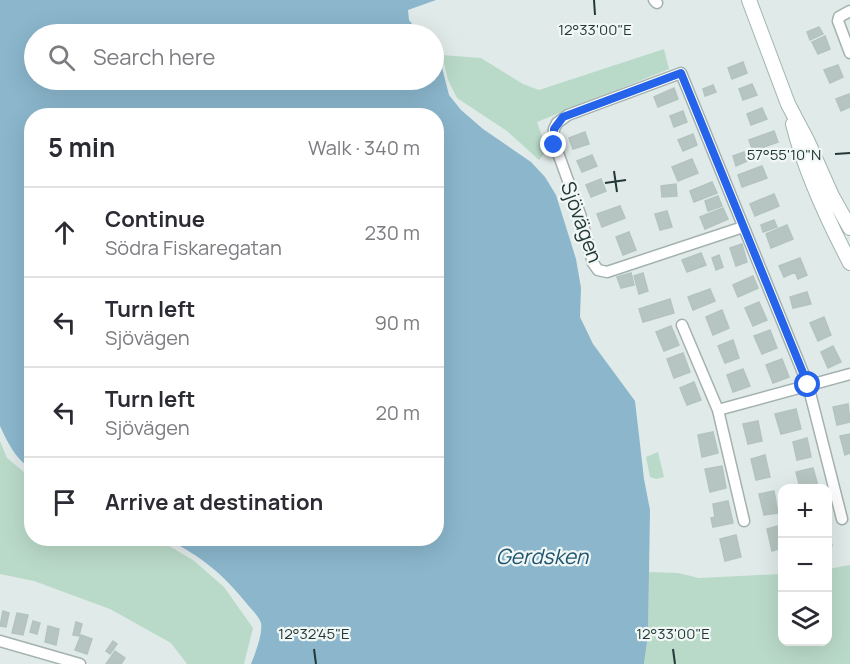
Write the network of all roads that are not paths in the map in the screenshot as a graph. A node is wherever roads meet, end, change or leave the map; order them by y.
1 (749, 0) edge
2 (850, 11) edge
3 (850, 53) edge
4 (788, 104) junction
5 (743, 227) junction
6 (850, 228) edge
7 (850, 263) edge
8 (681, 325) dead end
9 (850, 374) edge
10 (808, 385) junction
11 (718, 410) junction
12 (842, 519) dead end
13 (744, 521) dead end
14 (0, 641) edge
15 (45, 659) edge
16 (80, 664) edge

1 - 4 main road
2 - 3 street
4 - 6 main road
4 - 7 main road
5 - 5 street, Sjövägen
5 - 10 street
8 - 11 street
9 - 10 street
10 - 11 street
10 - 12 street
11 - 13 street
14 - 15 street
15 - 16 street

